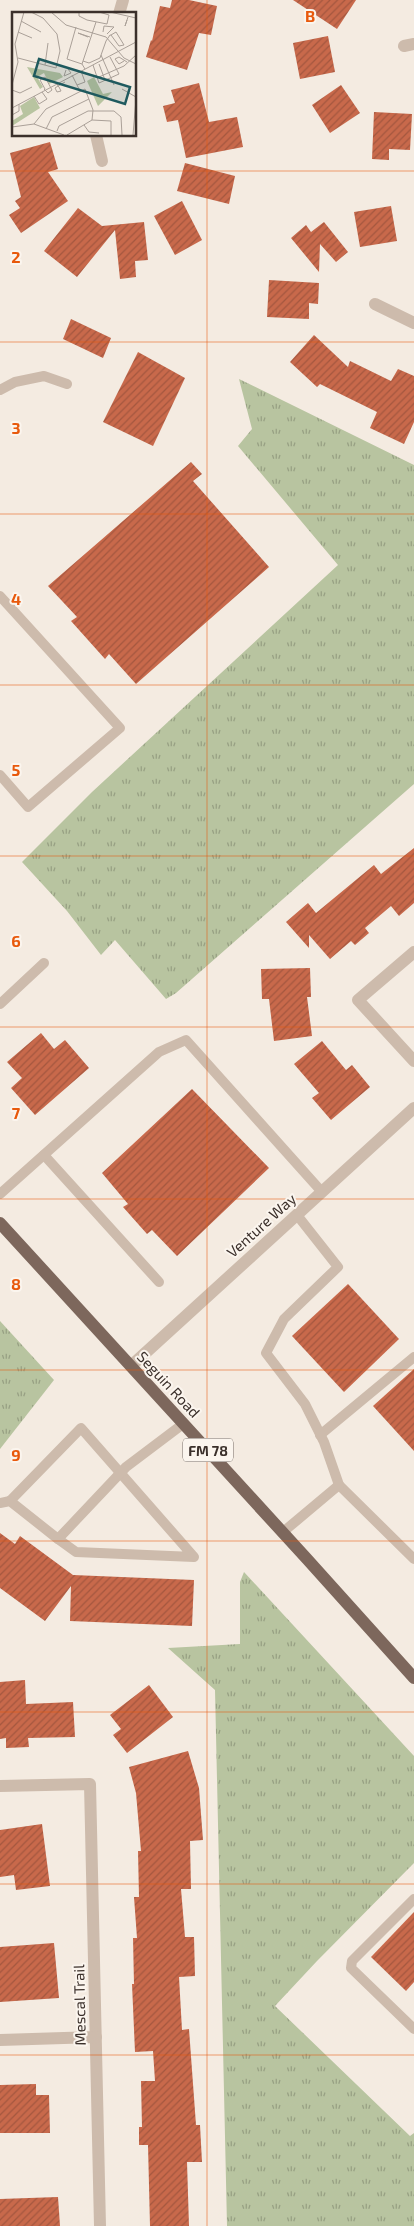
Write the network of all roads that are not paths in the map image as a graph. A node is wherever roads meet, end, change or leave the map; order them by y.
1 (96, 136) edge
2 (102, 161) dead end
3 (375, 304) dead end
4 (414, 323) edge
5 (67, 384) dead end
6 (0, 390) edge
7 (2, 602) edge
8 (0, 775) edge
9 (414, 952) edge
10 (44, 963) dead end
11 (0, 1004) edge
12 (414, 1061) edge
13 (414, 1108) edge
14 (44, 1155) junction
15 (322, 1192) junction
16 (0, 1194) edge
17 (297, 1215) junction
18 (0, 1223) edge
19 (159, 1282) dead end
20 (414, 1357) edge
21 (131, 1366) junction
22 (183, 1424) junction
23 (320, 1435) junction
24 (121, 1472) junction
25 (339, 1485) junction
26 (5, 1502) edge
27 (282, 1532) junction
28 (58, 1539) junction
29 (414, 1559) edge
30 (413, 1674) edge
31 (0, 1786) edge
32 (414, 1899) edge
33 (414, 2029) edge
34 (96, 2038) junction
35 (0, 2040) edge
36 (100, 2226) edge

1 - 2 street
3 - 4 street
5 - 6 lane
7 - 8 lane
9 - 12 street
10 - 11 lane
13 - 15 street, Venture Way
14 - 15 lane
14 - 16 lane
14 - 19 lane
15 - 17 street, Venture Way
17 - 21 street, Venture Way
17 - 23 lane
18 - 21 main road, Seguin Road / FM 78
20 - 23 lane
21 - 22 main road, Seguin Road / FM 78
22 - 24 lane
22 - 27 main road, Seguin Road / FM 78
23 - 25 lane
24 - 26 lane
24 - 28 lane
24 - 28 lane
25 - 27 lane
25 - 29 lane
26 - 28 lane
27 - 30 main road, Seguin Road / FM 78
31 - 34 street, Mescal Trail
32 - 33 lane
34 - 35 street
34 - 36 street, Mescal Trail

